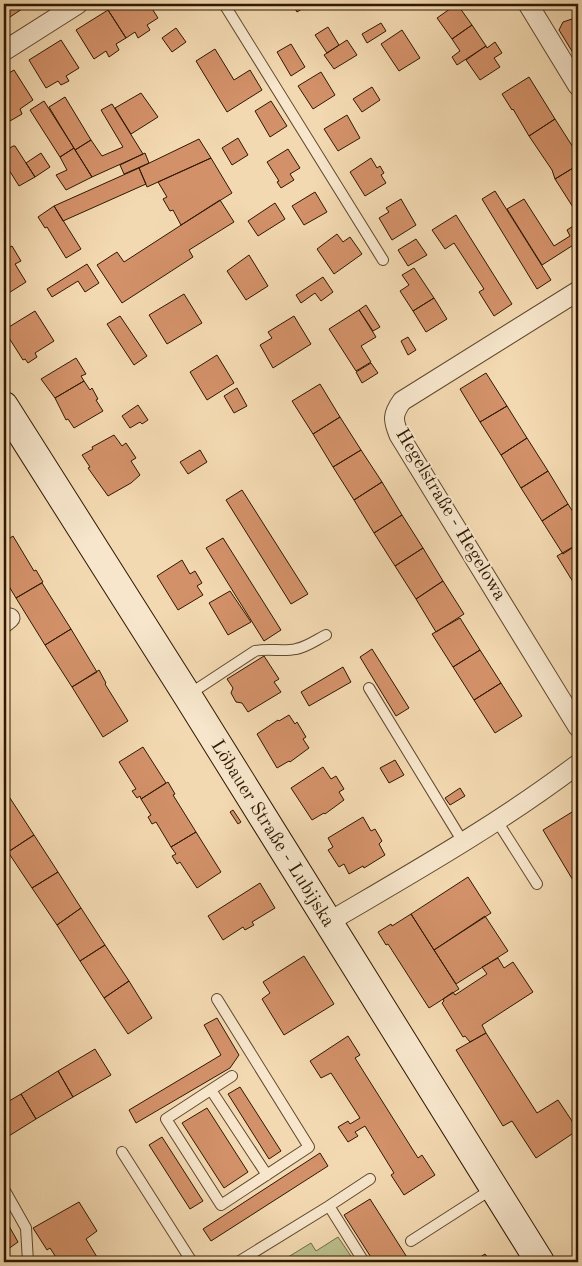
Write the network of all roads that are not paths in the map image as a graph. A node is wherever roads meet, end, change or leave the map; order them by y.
1 (78, 4) edge
2 (224, 4) edge
3 (535, 5) edge
4 (4, 51) edge
5 (578, 86) edge
6 (383, 260) dead end
7 (578, 291) edge
8 (4, 406) edge
9 (326, 635) dead end
10 (369, 688) dead end
11 (187, 696) junction
12 (578, 727) edge
13 (578, 764) edge
14 (497, 820) junction
15 (463, 842) junction
16 (536, 884) dead end
17 (327, 923) junction
18 (217, 999) dead end
19 (232, 1076) dead end
20 (211, 1090) junction
21 (122, 1152) dead end
22 (267, 1175) junction
23 (370, 1179) dead end
24 (493, 1188) junction
25 (4, 1189) edge
26 (329, 1206) junction
27 (411, 1241) dead end
28 (28, 1262) edge
29 (192, 1262) edge
30 (238, 1262) edge
31 (364, 1262) edge
32 (540, 1262) edge

1 - 4 street
2 - 6 lane
3 - 5 street
7 - 12 street, Hegelstraße - Hegelowa
8 - 11 main road, Löbauer Straße - Lubijska
9 - 11 lane
10 - 15 lane
11 - 17 main road, Löbauer Straße - Lubijska
13 - 14 street
14 - 15 street
14 - 16 lane
15 - 17 street
17 - 24 main road, Löbauer Straße - Lubijska
18 - 22 lane
19 - 20 lane
20 - 22 lane
20 - 22 lane
21 - 29 lane
23 - 26 lane
24 - 27 lane
24 - 32 main road, Löbauer Straße - Lubijska
25 - 28 lane
26 - 30 lane
26 - 31 lane

